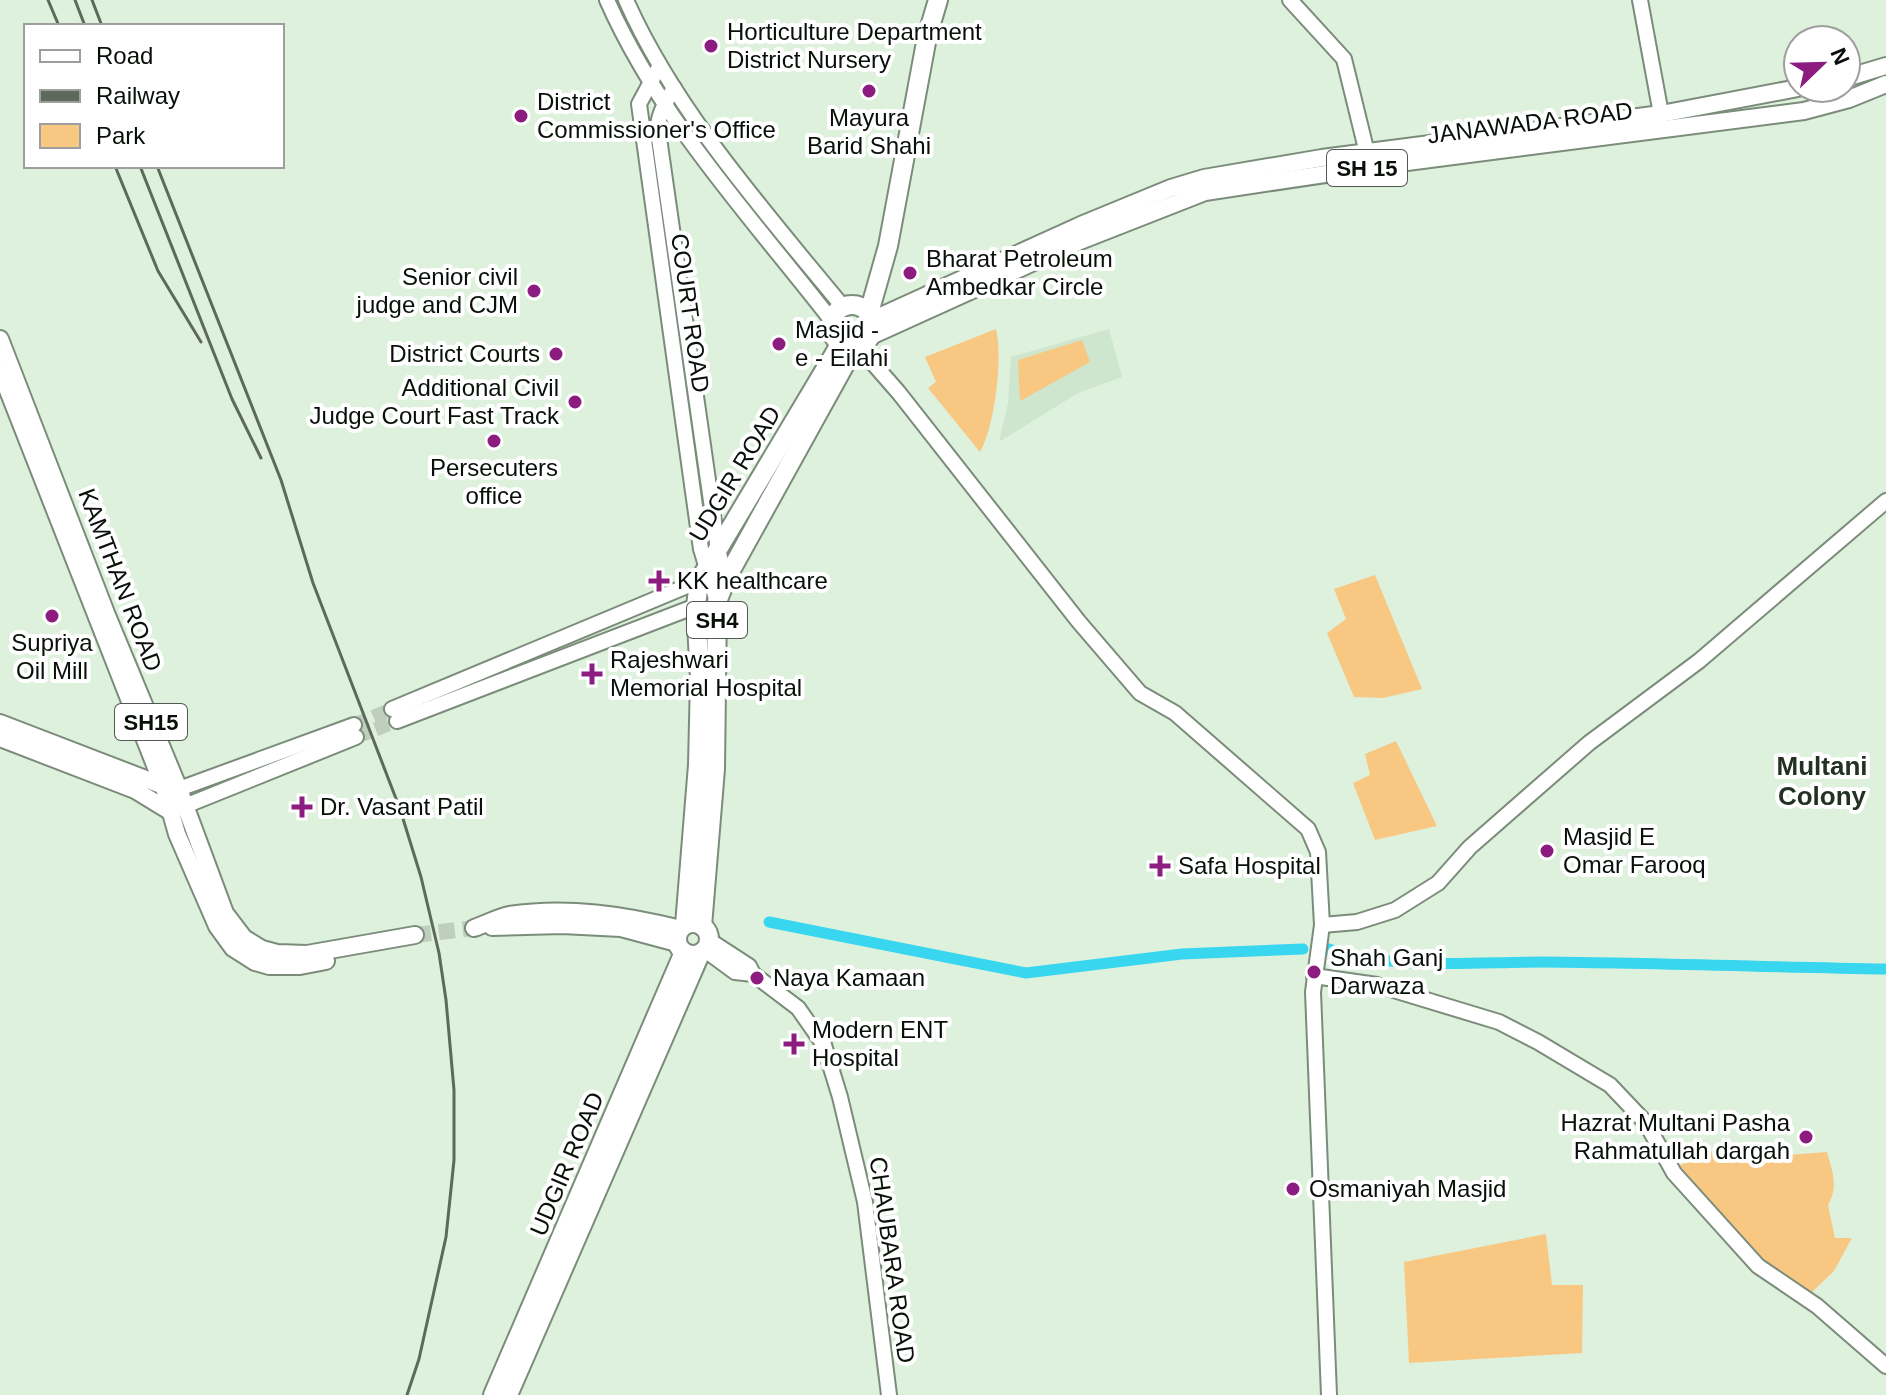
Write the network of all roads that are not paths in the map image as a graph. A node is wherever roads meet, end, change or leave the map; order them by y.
1 (607, 0) edge
2 (626, 0) edge
3 (925, 0) edge
4 (938, 0) edge
5 (1290, 0) edge
6 (1640, 0) edge
7 (1886, 66) edge
8 (659, 67) junction
9 (1862, 73) edge
10 (650, 84) junction
11 (1886, 84) edge
12 (674, 88) junction
13 (1782, 91) edge
14 (664, 106) junction
15 (1661, 114) junction
16 (1367, 153) junction
17 (681, 287) junction
18 (664, 288) junction
19 (856, 327) junction
20 (0, 339) edge
21 (0, 370) edge
22 (1886, 501) edge
23 (718, 550) junction
24 (703, 575) junction
25 (726, 579) junction
26 (717, 602) junction
27 (696, 606) junction
28 (0, 723) edge
29 (0, 738) edge
30 (163, 786) junction
31 (178, 809) junction
32 (1322, 925) junction
33 (227, 927) junction
34 (693, 940) junction
35 (1314, 976) junction
36 (1886, 1366) edge
37 (493, 1395) edge
38 (508, 1395) edge
39 (889, 1395) edge
40 (1329, 1395) edge

1 - 10 street
2 - 8 street
3 - 19 highway, UDGIR ROAD / SH4
4 - 19 highway, UDGIR ROAD / SH4
5 - 16 street
6 - 15 street
7 - 9 main road
8 - 10 street, COURT ROAD
8 - 12 street
10 - 14 street
10 - 18 street, COURT ROAD
11 - 19 main road, JANAWADA ROAD / SH 15
12 - 14 street
12 - 19 street
13 - 15 main road, JANAWADA ROAD / SH 15
14 - 17 street
14 - 19 street
15 - 16 main road, JANAWADA ROAD / SH 15
16 - 19 main road, JANAWADA ROAD / SH 15
17 - 18 street
17 - 23 street
18 - 24 street, COURT ROAD
19 - 23 highway, UDGIR ROAD / SH4
19 - 25 highway, UDGIR ROAD / SH4
19 - 32 street
20 - 30 main road, KAMTHAN ROAD / SH15
21 - 30 main road, KAMTHAN ROAD / SH15
22 - 32 street
23 - 24 highway, UDGIR ROAD / SH4
23 - 25 street
24 - 26 street, COURT ROAD
24 - 27 highway, UDGIR ROAD / SH4
24 - 27 street
25 - 26 highway, UDGIR ROAD / SH4
26 - 34 highway, UDGIR ROAD / SH4
27 - 34 highway, UDGIR ROAD / SH4
28 - 30 main road
29 - 31 main road
30 - 31 main road, KAMTHAN ROAD / SH15
30 - 31 street
31 - 33 main road, KAMTHAN ROAD / SH15
32 - 35 street
33 - 33 main road, KAMTHAN ROAD / SH15
34 - 34 main road
34 - 37 highway, UDGIR ROAD / SH4
34 - 38 highway, UDGIR ROAD / SH4
34 - 39 street, CHAUBARA ROAD
35 - 36 street
35 - 40 street

